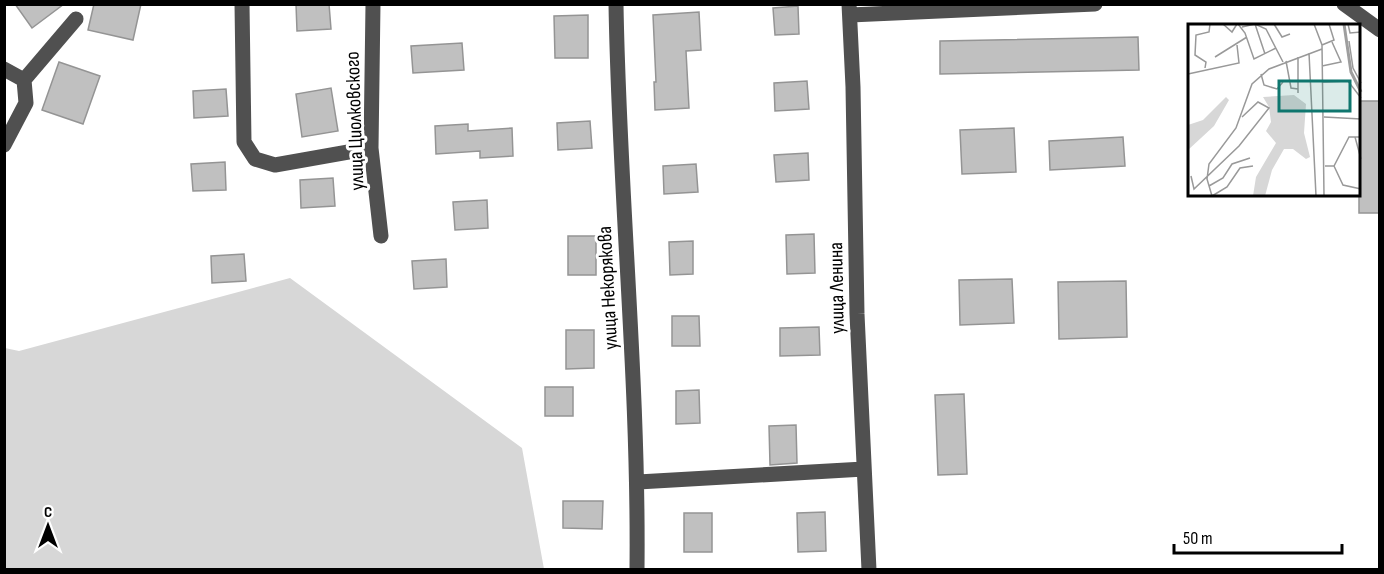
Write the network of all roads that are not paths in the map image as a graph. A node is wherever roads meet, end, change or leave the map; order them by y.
1 (242, 4) edge
2 (373, 4) edge
3 (616, 4) edge
4 (1095, 4) edge
5 (1344, 4) edge
6 (850, 10) edge
7 (76, 20) dead end
8 (1380, 30) edge
9 (4, 69) edge
10 (24, 80) junction
11 (4, 145) edge
12 (371, 148) junction
13 (381, 236) dead end
14 (864, 469) junction
15 (638, 482) junction
16 (637, 570) edge
17 (869, 570) edge

1 - 12 street
2 - 12 street, улица Циолковского
3 - 15 street, улица Некорякова
4 - 6 street
5 - 8 street
6 - 14 street, улица Ленина
7 - 10 street
9 - 10 street
10 - 11 street
12 - 13 street, улица Циолковского
14 - 15 street
14 - 17 street, улица Ленина
15 - 16 street, улица Некорякова

